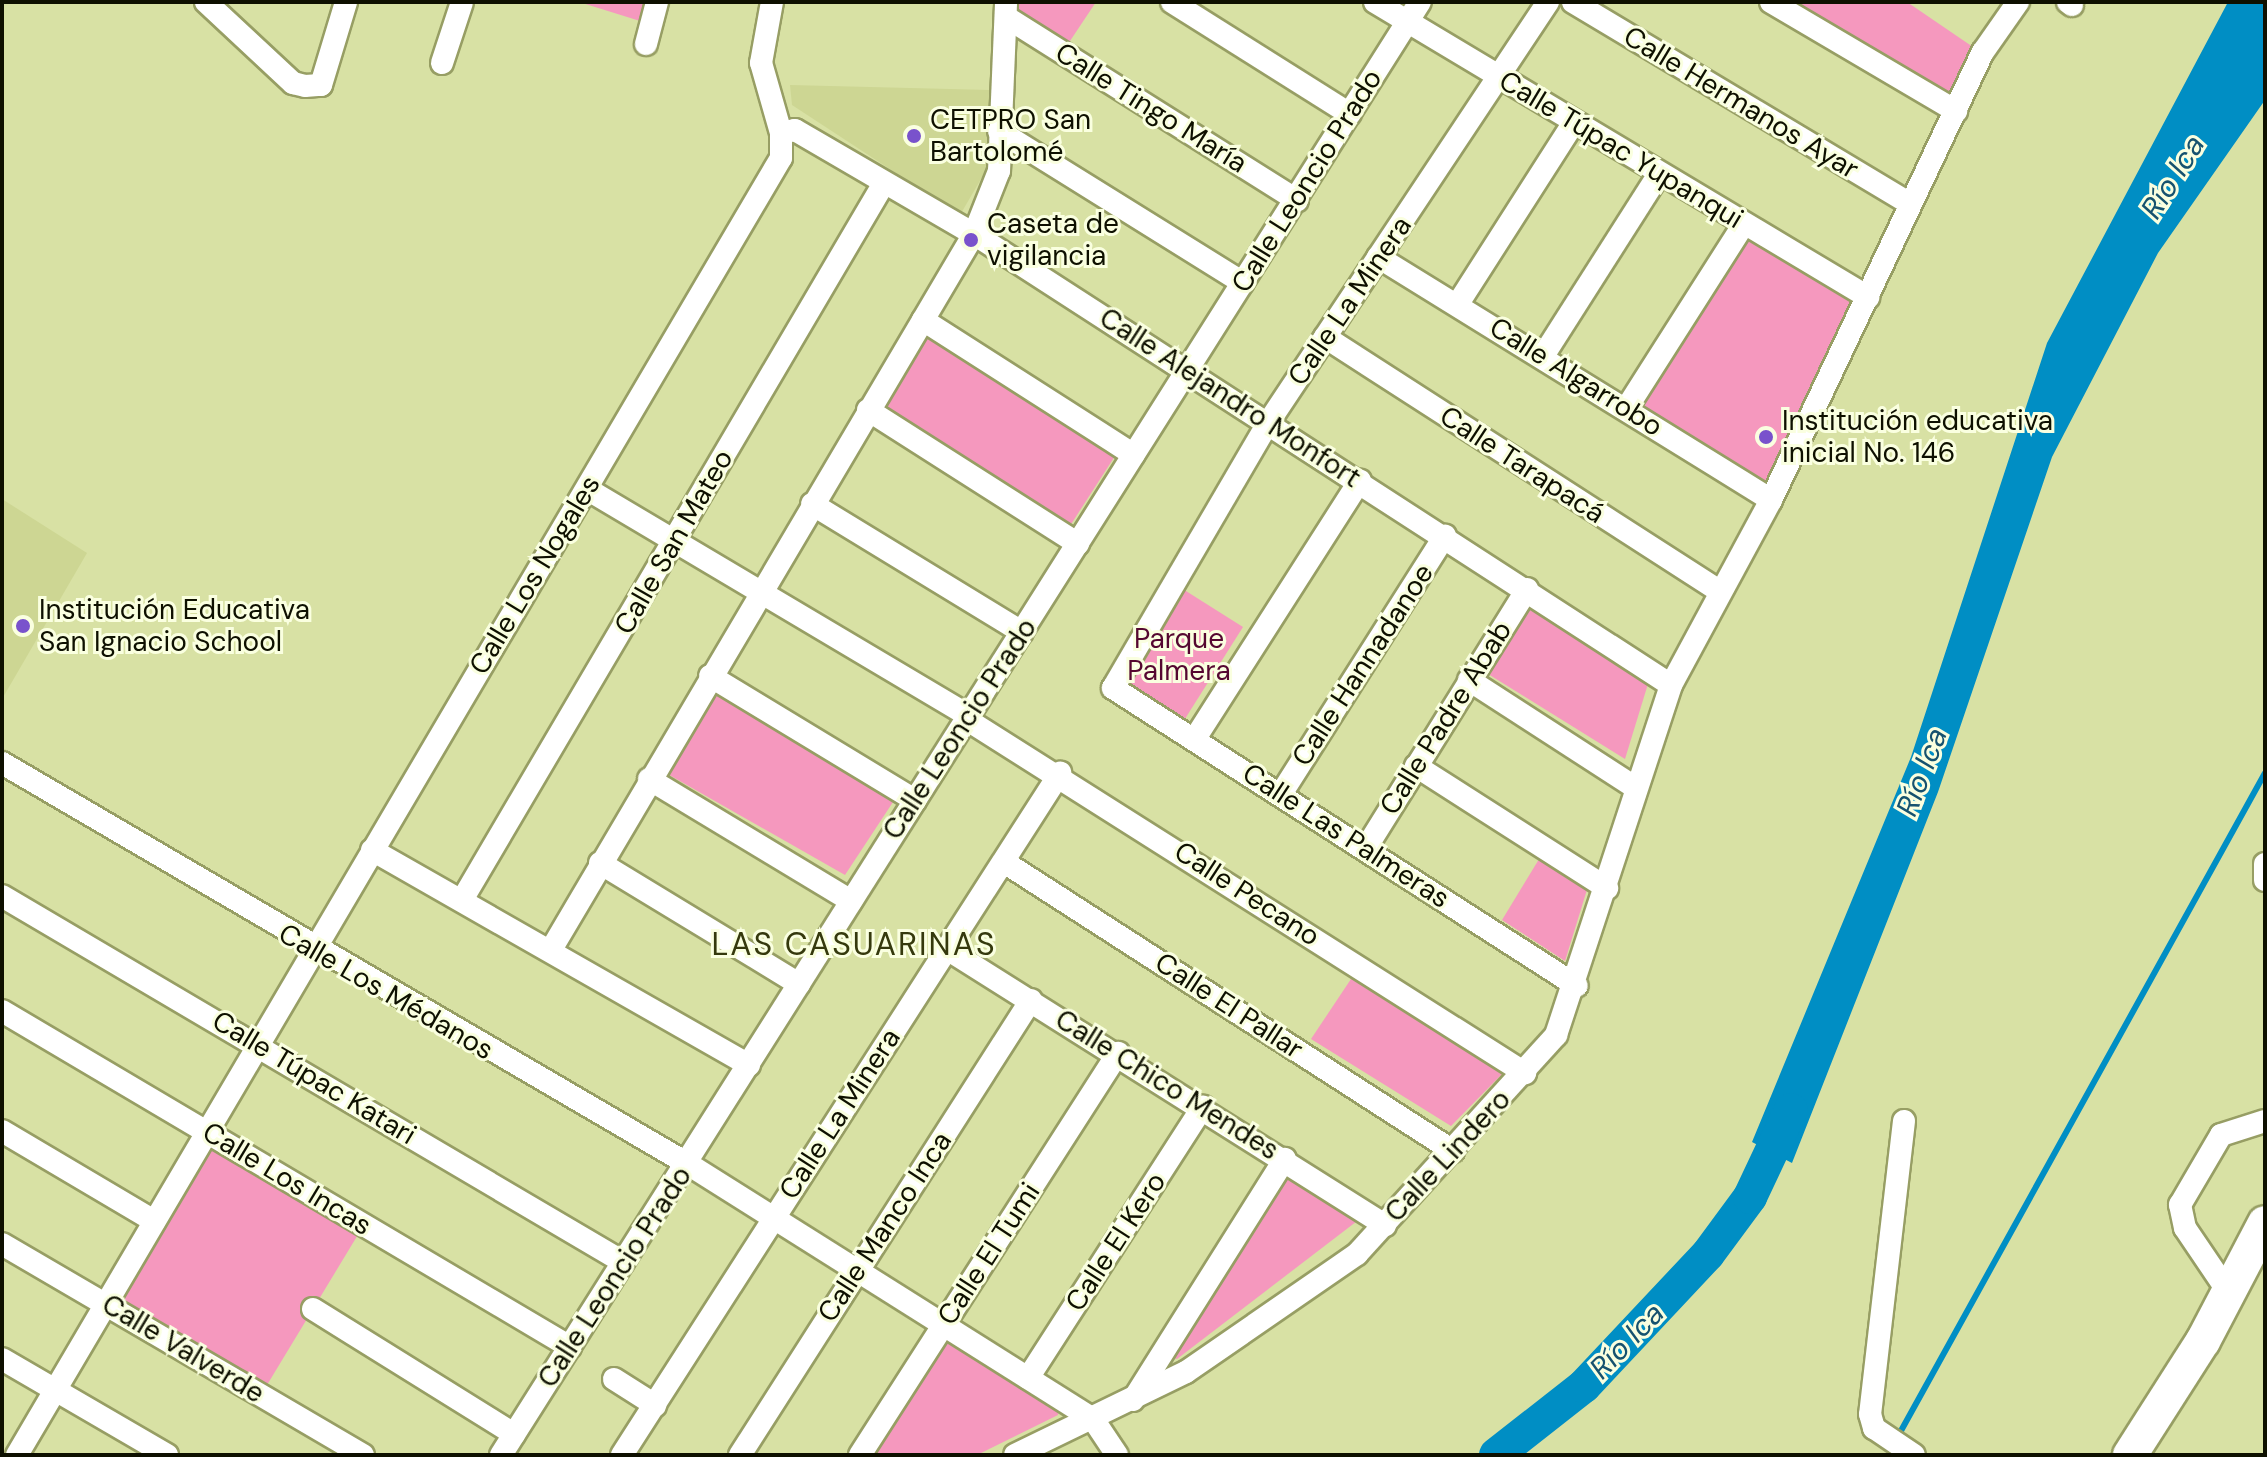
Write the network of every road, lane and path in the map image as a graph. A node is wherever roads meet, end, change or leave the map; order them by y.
1 (346, 2) edge
2 (462, 2) edge
3 (657, 2) edge
4 (772, 2) edge
5 (1172, 2) edge
6 (1375, 2) edge
7 (1420, 2) edge
8 (1548, 2) edge
9 (1573, 2) edge
10 (1771, 2) edge
11 (2018, 2) edge
12 (216, 6) edge
13 (1006, 9) edge
14 (1407, 21) junction
15 (646, 44) dead end
16 (442, 63) dead end
17 (1500, 78) junction
18 (1956, 111) junction
19 (1350, 114) junction
20 (1574, 122) junction
21 (999, 131) junction
22 (781, 133) junction
23 (1659, 174) junction
24 (884, 183) junction
25 (1297, 200) junction
26 (1910, 204) junction
27 (1744, 224) junction
28 (974, 234) junction
29 (1378, 257) junction
30 (1243, 283) junction
31 (1868, 297) junction
32 (1459, 302) junction
33 (923, 320) junction
34 (1325, 337) junction
35 (1543, 356) junction
36 (1188, 371) junction
37 (1626, 409) junction
38 (868, 410) junction
39 (1268, 423) junction
40 (1134, 455) junction
41 (1360, 480) junction
42 (587, 489) junction
43 (1771, 500) junction
44 (812, 504) junction
45 (1445, 536) junction
46 (675, 541) junction
47 (1078, 544) junction
48 (1527, 589) junction
49 (760, 591) junction
50 (1720, 592) junction
51 (1022, 632) junction
52 (710, 676) junction
53 (1469, 680) junction
54 (1671, 685) junction
55 (1113, 688) joint
56 (967, 717) junction
57 (1194, 740) junction
58 (2, 763) edge
59 (1416, 766) junction
60 (1060, 773) junction
61 (649, 779) junction
62 (1636, 788) junction
63 (1281, 794) junction
64 (915, 800) junction
65 (1366, 848) junction
66 (372, 850) junction
67 (1004, 862) junction
68 (600, 863) junction
69 (2265, 864) edge
70 (2265, 880) edge
71 (1607, 888) junction
72 (2, 896) edge
73 (462, 900) junction
74 (851, 901) junction
75 (552, 948) junction
76 (947, 949) junction
77 (313, 951) junction
78 (799, 984) junction
79 (1577, 986) junction
80 (1031, 1000) junction
81 (2, 1011) edge
82 (258, 1044) junction
83 (1118, 1053) junction
84 (749, 1065) junction
85 (1525, 1073) junction
86 (1203, 1106) junction
87 (1904, 1121) dead end
88 (2265, 1121) edge
89 (2, 1131) edge
90 (207, 1131) junction
91 (1453, 1151) junction
92 (1285, 1159) junction
93 (688, 1164) junction
94 (772, 1218) junction
95 (154, 1221) junction
96 (2265, 1223) edge
97 (1385, 1225) junction
98 (2, 1244) edge
99 (623, 1262) junction
100 (856, 1273) junction
101 (2229, 1293) junction
102 (103, 1302) junction
103 (313, 1309) dead end
104 (943, 1327) junction
105 (570, 1347) junction
106 (2, 1359) edge
107 (1028, 1378) junction
108 (614, 1379) dead end
109 (55, 1389) junction
110 (1132, 1401) junction
111 (655, 1405) junction
112 (1093, 1419) junction
113 (514, 1434) junction
114 (17, 1455) edge
115 (167, 1455) edge
116 (363, 1455) edge
117 (501, 1455) edge
118 (622, 1455) edge
119 (740, 1455) edge
120 (860, 1455) edge
121 (1015, 1455) edge
122 (1117, 1455) edge
123 (1914, 1455) edge
124 (2130, 1455) edge

1 - 12 street
2 - 16 street
3 - 15 street
4 - 22 street, Calle Los Nogales
5 - 19 street
6 - 14 street, Calle Túpac Yupanqui
7 - 14 street, Calle Leoncio Prado
8 - 17 street, Calle La Minera
9 - 26 street, Calle Hermanos Ayar
10 - 18 street
11 - 18 street, Calle Lindero
13 - 21 street
13 - 25 street, Calle Tingo María
14 - 17 street, Calle Túpac Yupanqui
14 - 19 street, Calle Leoncio Prado
17 - 20 street, Calle Túpac Yupanqui
17 - 29 street, Calle La Minera
18 - 26 street, Calle Lindero
19 - 25 street, Calle Leoncio Prado
20 - 23 street, Calle Túpac Yupanqui
20 - 32 street
21 - 28 street
21 - 30 street
22 - 24 street, Calle Alejandro Monfort
22 - 42 street, Calle Los Nogales
23 - 27 street, Calle Túpac Yupanqui
23 - 35 street
24 - 28 street, Calle Alejandro Monfort
24 - 46 street, Calle San Mateo
25 - 30 street, Calle Leoncio Prado
26 - 31 street, Calle Lindero
27 - 31 street, Calle Túpac Yupanqui
27 - 37 street
28 - 33 street
28 - 36 street, Calle Alejandro Monfort
29 - 32 street, Calle Algarrobo
29 - 34 street, Calle La Minera
30 - 36 street, Calle Leoncio Prado
31 - 43 street, Calle Lindero
32 - 35 street, Calle Algarrobo
33 - 38 street
33 - 40 street
34 - 39 street, Calle La Minera
34 - 50 street, Calle Tarapacá
35 - 37 street, Calle Algarrobo
36 - 39 street, Calle Alejandro Monfort
36 - 40 street, Calle Leoncio Prado
37 - 43 street, Calle Algarrobo
38 - 44 street
38 - 47 street
39 - 41 street, Calle Alejandro Monfort
39 - 55 street, Calle La Minera
40 - 47 street, Calle Leoncio Prado
41 - 45 street, Calle Alejandro Monfort
41 - 57 street
42 - 46 street, Calle Pecano
42 - 66 street, Calle Los Nogales
43 - 50 street, Calle Lindero
44 - 49 street
44 - 51 street
45 - 48 street, Calle Alejandro Monfort
45 - 63 street, Calle Hannadanoe
46 - 49 street, Calle Pecano
46 - 73 street, Calle San Mateo
47 - 51 street, Calle Leoncio Prado
48 - 53 street, Calle Padre Abab
48 - 54 street, Calle Alejandro Monfort
49 - 52 street
49 - 56 street, Calle Pecano
50 - 54 street, Calle Lindero
51 - 56 street, Calle Leoncio Prado
52 - 61 street
52 - 64 street
53 - 59 street, Calle Padre Abab
53 - 62 street
54 - 62 street, Calle Lindero
55 - 57 street, Calle Las Palmeras
56 - 60 street, Calle Pecano
56 - 64 street, Calle Leoncio Prado
57 - 63 street, Calle Las Palmeras
58 - 77 street, Calle Los Médanos
59 - 65 street, Calle Padre Abab
59 - 71 street
60 - 67 street, Calle La Minera
60 - 85 street, Calle Pecano
61 - 68 street
61 - 74 street
62 - 71 street, Calle Lindero
63 - 65 street, Calle Las Palmeras
64 - 74 street, Calle Leoncio Prado
65 - 79 street, Calle Las Palmeras
66 - 73 street
66 - 77 street, Calle Los Nogales
67 - 76 street, Calle La Minera
67 - 91 street, Calle El Pallar
68 - 75 street
68 - 78 street
69 - 70 street
71 - 79 street, Calle Lindero
72 - 82 street, Calle Túpac Katari
73 - 75 street
74 - 78 street, Calle Leoncio Prado
75 - 84 street
76 - 80 street, Calle Chico Mendes
76 - 94 street, Calle La Minera
77 - 82 street, Calle Los Nogales
77 - 93 street, Calle Los Médanos
78 - 84 street, Calle Leoncio Prado
79 - 85 street, Calle Lindero
80 - 83 street, Calle Chico Mendes
80 - 100 street, Calle Manco Inca
81 - 90 street, Calle Los Incas
82 - 90 street, Calle Los Nogales
82 - 99 street, Calle Túpac Katari
83 - 86 street, Calle Chico Mendes
83 - 104 street, Calle El Tumi
84 - 93 street, Calle Leoncio Prado
85 - 91 street, Calle Lindero
86 - 92 street, Calle Chico Mendes
86 - 107 street, Calle El Kero
87 - 123 street
88 - 101 street
89 - 95 street
90 - 95 street, Calle Los Nogales
90 - 105 street, Calle Los Incas
91 - 97 street, Calle Lindero
92 - 97 street, Calle Chico Mendes
92 - 110 street
93 - 94 street, Calle Los Médanos
93 - 99 street, Calle Leoncio Prado
94 - 100 street, Calle Los Médanos
94 - 111 street, Calle La Minera
95 - 102 street, Calle Los Nogales
96 - 101 highway
97 - 110 street, Calle Lindero
98 - 102 street, Calle Valverde
99 - 105 street, Calle Leoncio Prado
100 - 104 street, Calle Los Médanos
100 - 119 street, Calle Manco Inca
101 - 124 highway
102 - 109 street, Calle Los Nogales
102 - 116 street, Calle Valverde
103 - 113 street
104 - 107 street, Calle Los Médanos
104 - 120 street, Calle El Tumi
105 - 113 street, Calle Leoncio Prado
106 - 109 street
107 - 112 street, Calle Los Médanos
108 - 111 street
109 - 114 street, Calle Los Nogales
109 - 115 street
110 - 112 street, Calle Lindero
111 - 118 street, Calle La Minera
112 - 121 street, Calle Lindero
112 - 122 street
113 - 117 street, Calle Leoncio Prado

